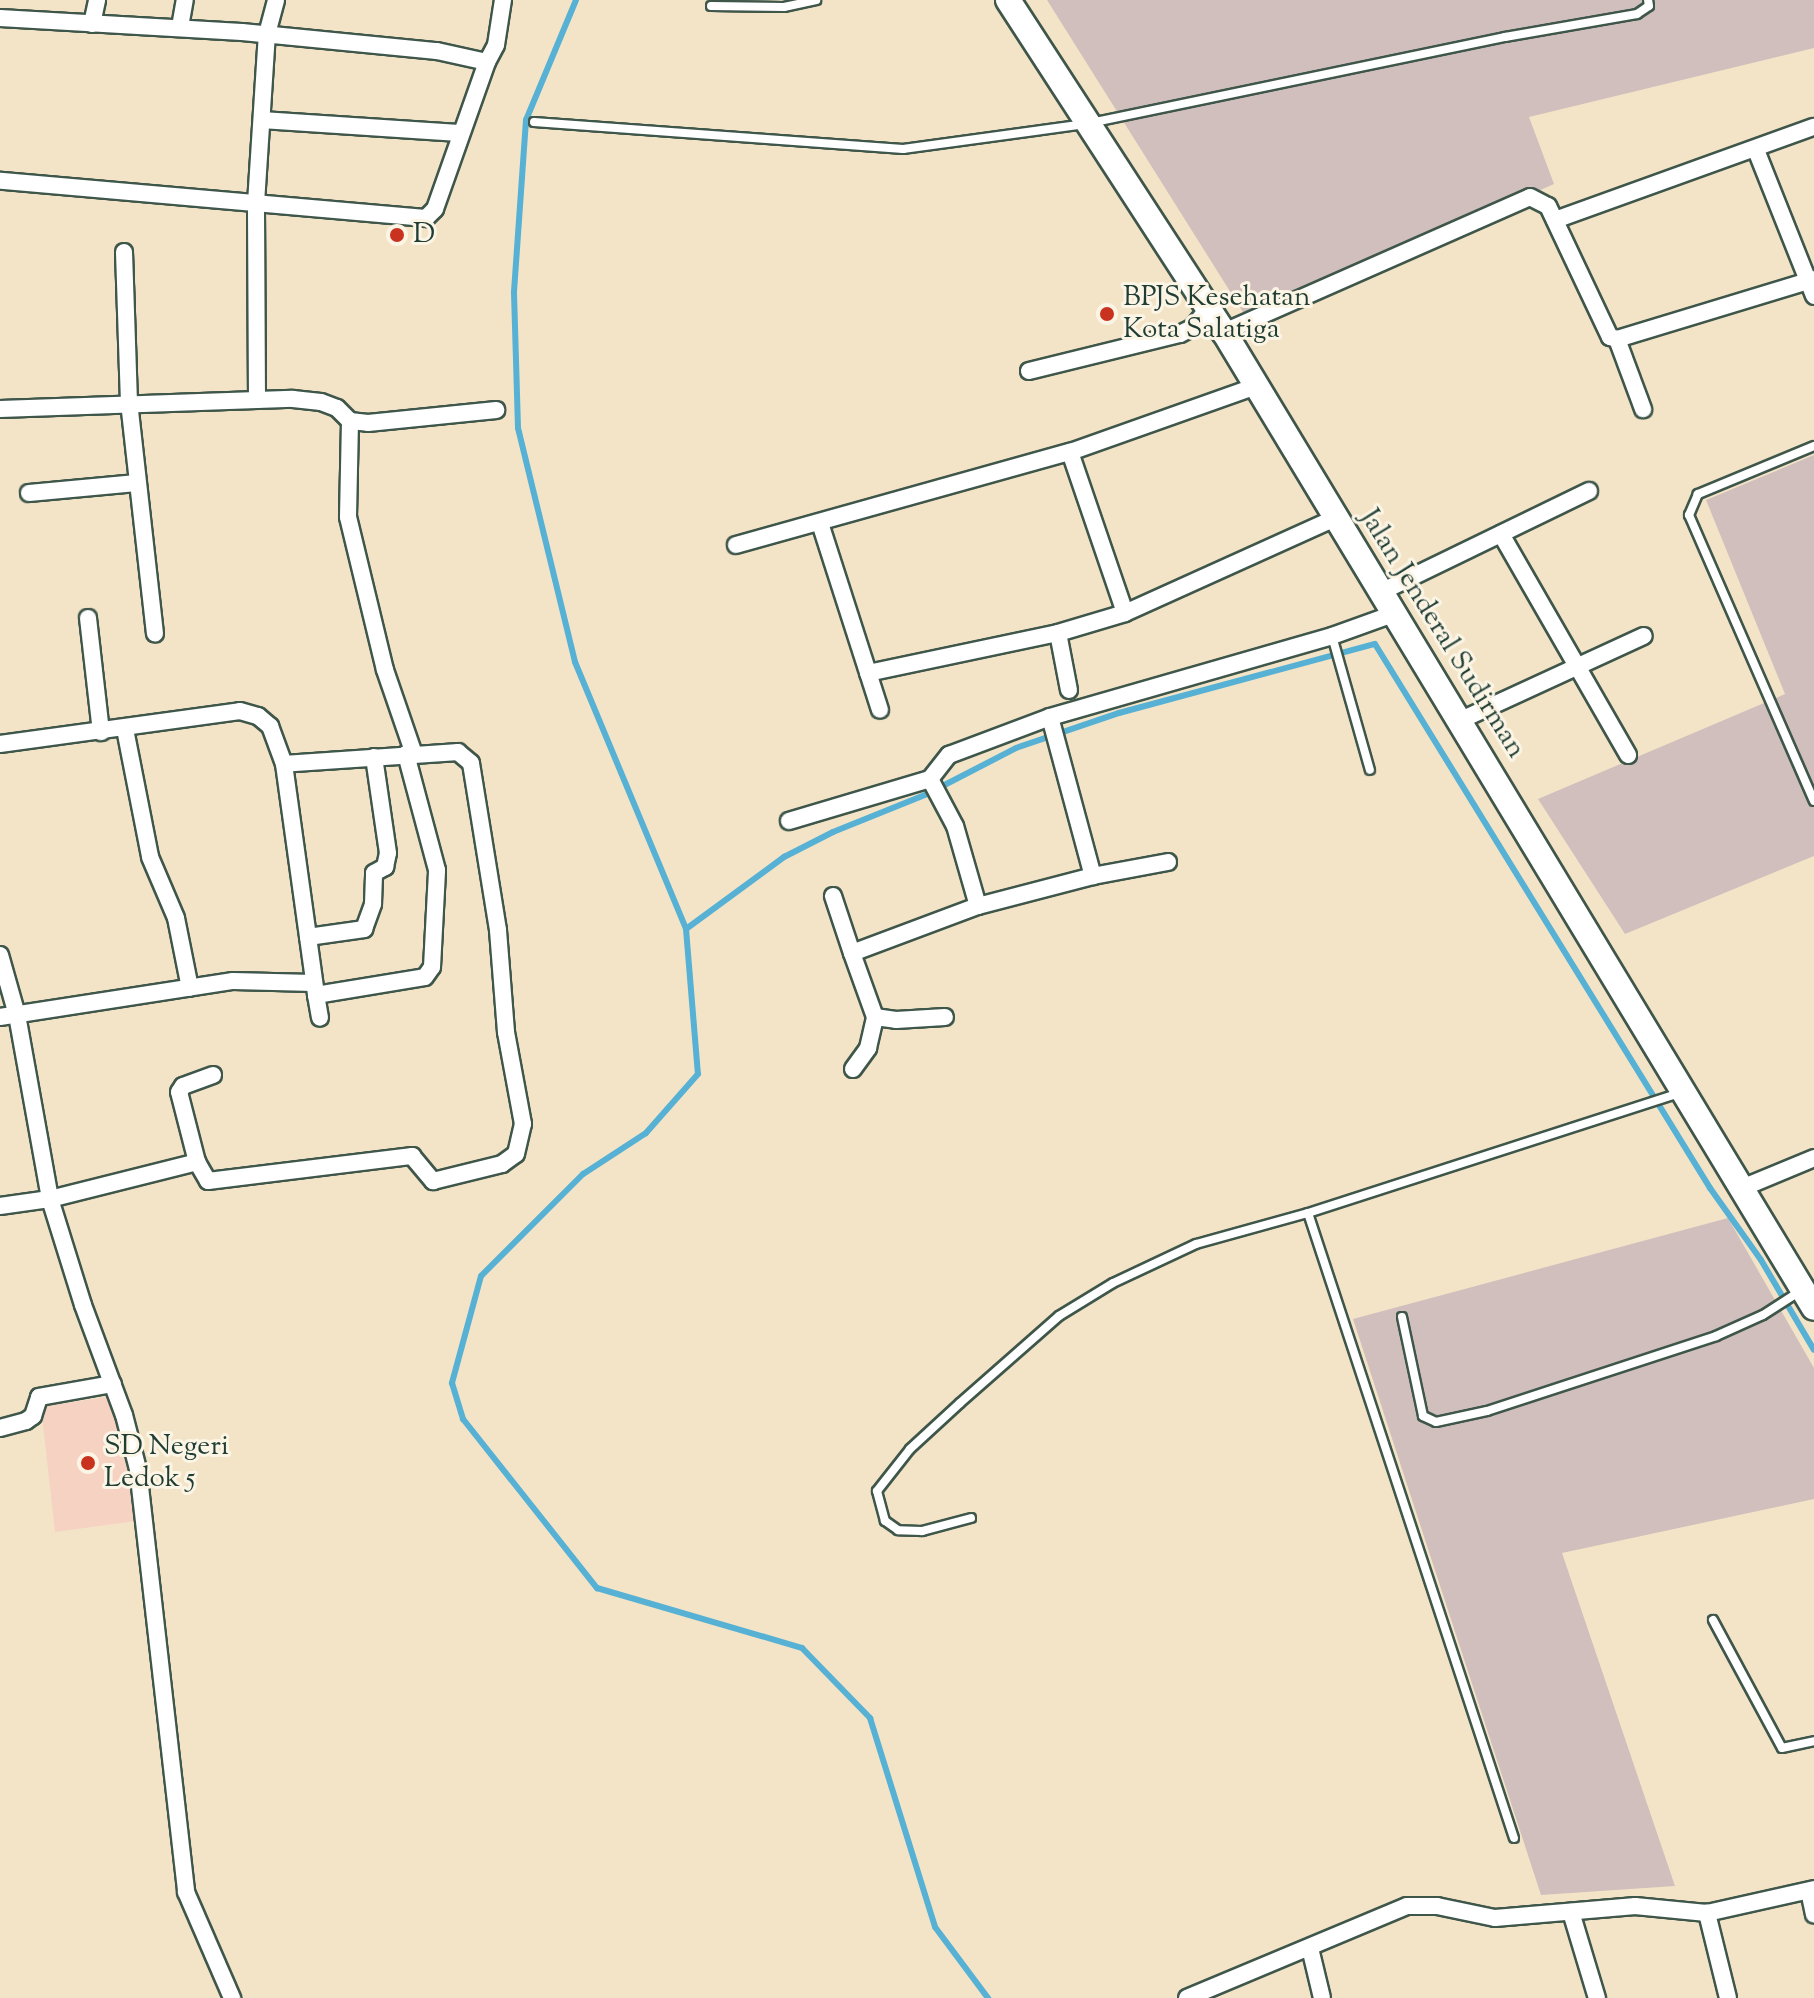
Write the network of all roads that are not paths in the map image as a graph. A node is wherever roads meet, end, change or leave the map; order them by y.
1 (97, 0) edge
2 (185, 0) edge
3 (276, 0) edge
4 (503, 0) edge
5 (816, 0) edge
6 (1008, 0) edge
7 (1648, 0) edge
8 (711, 6) dead end
9 (0, 18) edge
10 (92, 24) junction
11 (180, 27) junction
12 (267, 34) junction
13 (487, 62) junction
14 (262, 120) junction
15 (534, 122) dead end
16 (1085, 124) junction
17 (1814, 127) edge
18 (459, 133) junction
19 (1756, 150) junction
20 (0, 181) edge
21 (256, 203) junction
22 (1555, 220) junction
23 (124, 252) dead end
24 (1812, 286) edge
25 (1208, 309) junction
26 (1224, 332) junction
27 (1617, 339) junction
28 (1029, 371) dead end
29 (1254, 387) junction
30 (257, 400) junction
31 (129, 402) junction
32 (0, 409) edge
33 (1643, 409) dead end
34 (496, 410) dead end
35 (350, 421) junction
36 (1814, 446) edge
37 (1070, 452) junction
38 (137, 483) junction
39 (1589, 491) dead end
40 (29, 493) dead end
41 (1335, 518) junction
42 (820, 523) junction
43 (1501, 534) junction
44 (736, 545) dead end
45 (1383, 591) junction
46 (1125, 613) junction
47 (1396, 613) junction
48 (88, 618) dead end
49 (1058, 633) junction
50 (155, 634) dead end
51 (1644, 636) dead end
52 (1334, 643) junction
53 (1576, 667) junction
54 (868, 673) junction
55 (1069, 690) dead end
56 (880, 710) dead end
57 (1461, 720) junction
58 (1051, 724) junction
59 (125, 729) junction
60 (101, 732) junction
61 (0, 744) edge
62 (410, 754) junction
63 (1628, 755) dead end
64 (374, 757) junction
65 (284, 764) junction
66 (1370, 770) dead end
67 (932, 783) junction
68 (1814, 801) edge
69 (789, 821) dead end
70 (1168, 862) dead end
71 (1093, 876) junction
72 (833, 896) dead end
73 (978, 906) junction
74 (308, 937) junction
75 (852, 953) junction
76 (0, 955) edge
77 (190, 988) junction
78 (315, 989) junction
79 (8, 1016) edge
80 (875, 1017) junction
81 (945, 1017) dead end
82 (320, 1018) dead end
83 (853, 1069) dead end
84 (213, 1075) dead end
85 (1680, 1092) junction
86 (1814, 1158) edge
87 (197, 1162) junction
88 (1742, 1188) junction
89 (50, 1199) junction
90 (0, 1206) edge
91 (1308, 1213) junction
92 (1803, 1298) edge
93 (1402, 1317) dead end
94 (113, 1384) junction
95 (0, 1428) edge
96 (971, 1518) dead end
97 (1713, 1620) dead end
98 (1814, 1741) edge
99 (1514, 1838) dead end
100 (1811, 1890) edge
101 (1571, 1912) junction
102 (1707, 1913) junction
103 (1814, 1914) edge
104 (1310, 1948) junction
105 (1210, 1994) edge
106 (232, 1998) edge
107 (1187, 1998) edge
108 (1322, 1998) edge
109 (1597, 1998) edge
110 (1728, 1998) edge

1 - 10 street
2 - 11 street
3 - 12 street
4 - 13 street
5 - 8 lane
6 - 16 main road, Jalan Jenderal Sudirman
7 - 16 lane
9 - 10 street
10 - 11 street
11 - 12 street
12 - 13 street
12 - 14 street
13 - 18 street
14 - 18 street
14 - 21 street
15 - 16 lane
16 - 25 main road, Jalan Jenderal Sudirman
17 - 19 street
18 - 21 street
19 - 22 street
19 - 24 street
20 - 21 street
21 - 30 street
22 - 26 street
22 - 27 street
23 - 31 street
24 - 27 street
25 - 26 main road, Jalan Jenderal Sudirman
25 - 28 street
26 - 29 main road, Jalan Jenderal Sudirman
27 - 33 street
29 - 37 street
29 - 41 main road, Jalan Jenderal Sudirman
30 - 31 street
30 - 35 street
31 - 32 street
31 - 38 street
34 - 35 street
35 - 62 street
36 - 68 lane
37 - 42 street
37 - 46 street
38 - 40 street
38 - 50 street
39 - 43 street
41 - 45 main road, Jalan Jenderal Sudirman
41 - 46 street
42 - 44 street
42 - 54 street
43 - 45 street
43 - 53 street
45 - 47 main road, Jalan Jenderal Sudirman
46 - 49 street
47 - 52 street
47 - 57 main road, Jalan Jenderal Sudirman
48 - 60 street
49 - 54 street
49 - 55 street
51 - 53 street
52 - 58 street
52 - 66 lane
53 - 57 street
53 - 63 street
54 - 56 street
57 - 85 main road, Jalan Jenderal Sudirman
58 - 67 street
58 - 71 street
59 - 60 street
59 - 65 street
59 - 77 street
60 - 61 street
62 - 64 street
62 - 78 street
62 - 87 street
64 - 65 street
64 - 74 street
65 - 74 street
67 - 69 street
67 - 73 street
70 - 71 street
71 - 73 street
72 - 75 street
73 - 75 street
74 - 78 street
75 - 80 street
76 - 79 street
77 - 78 street
77 - 79 street
78 - 82 street
79 - 89 street
80 - 81 street
80 - 83 street
84 - 87 street
85 - 88 main road, Jalan Jenderal Sudirman
85 - 91 lane
86 - 88 street
87 - 89 street
88 - 92 main road, Jalan Jenderal Sudirman
89 - 90 street
89 - 94 street
91 - 96 lane
91 - 99 lane
92 - 93 lane
94 - 95 street
94 - 106 street
97 - 98 lane
100 - 102 street
100 - 103 street
101 - 102 street
101 - 104 street
101 - 109 street
102 - 110 street
104 - 105 street
104 - 108 street
105 - 107 street

